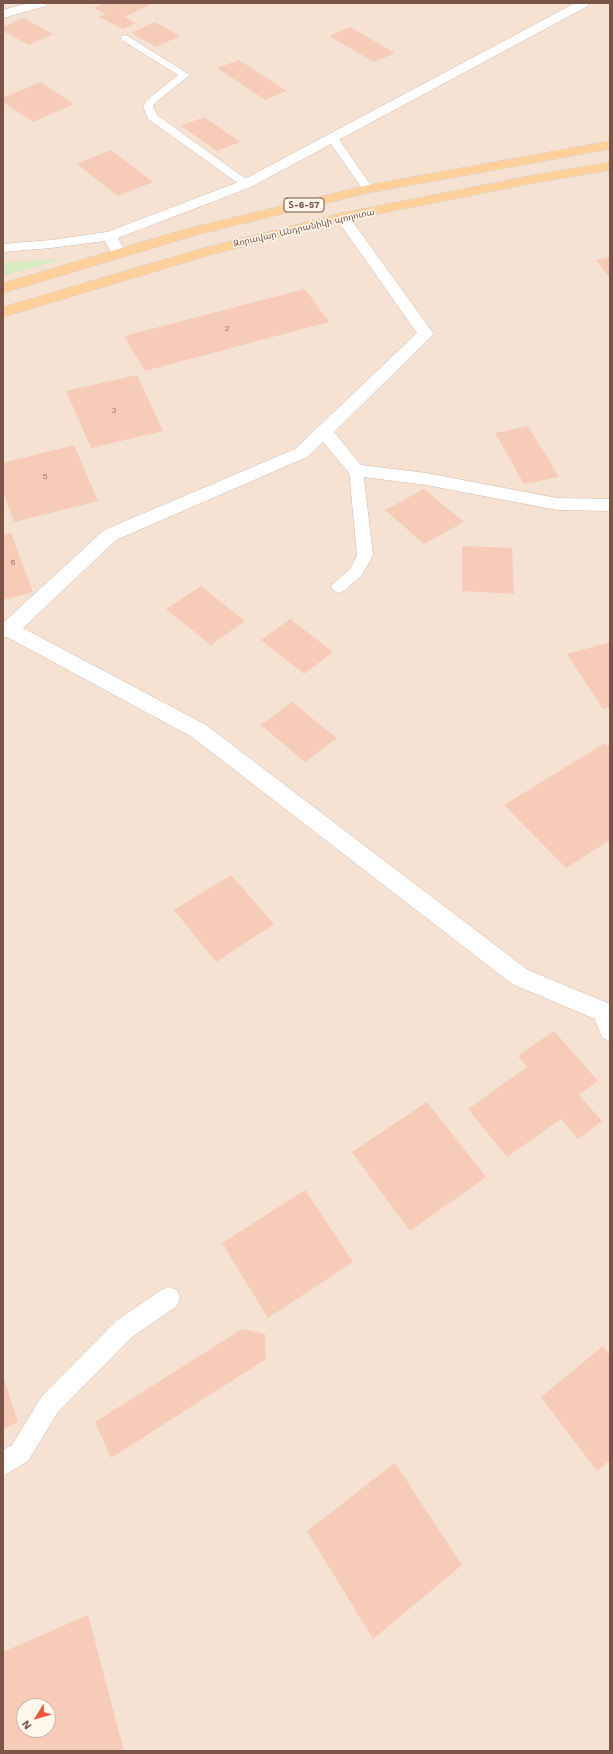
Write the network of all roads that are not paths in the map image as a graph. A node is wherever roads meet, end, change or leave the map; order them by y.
1 (42, 3) edge
2 (584, 3) edge
3 (3, 14) edge
4 (126, 38) dead end
5 (332, 137) junction
6 (610, 145) edge
7 (610, 166) edge
8 (246, 184) junction
9 (368, 189) junction
10 (342, 217) junction
11 (110, 236) junction
12 (3, 248) edge
13 (118, 253) junction
14 (3, 288) edge
15 (3, 312) edge
16 (324, 431) junction
17 (356, 470) junction
18 (610, 505) edge
19 (339, 587) dead end
20 (6, 629) edge
21 (610, 1030) edge
22 (169, 1298) dead end
23 (3, 1464) edge

1 - 3 street
2 - 5 street
4 - 8 lane
5 - 8 street
5 - 9 lane
6 - 9 main road, Տ-6-57
7 - 10 main road, Զորավար Անդրանիկի պողոտա / Տ-6-57
8 - 11 street
9 - 13 main road, Տ-6-57
10 - 15 main road, Զորավար Անդրանիկի պողոտա / Տ-6-57
10 - 16 street
11 - 12 street
11 - 13 street
13 - 14 main road, Տ-6-57
16 - 17 street
16 - 20 street
17 - 18 street
17 - 19 lane
20 - 21 street
22 - 23 lane

